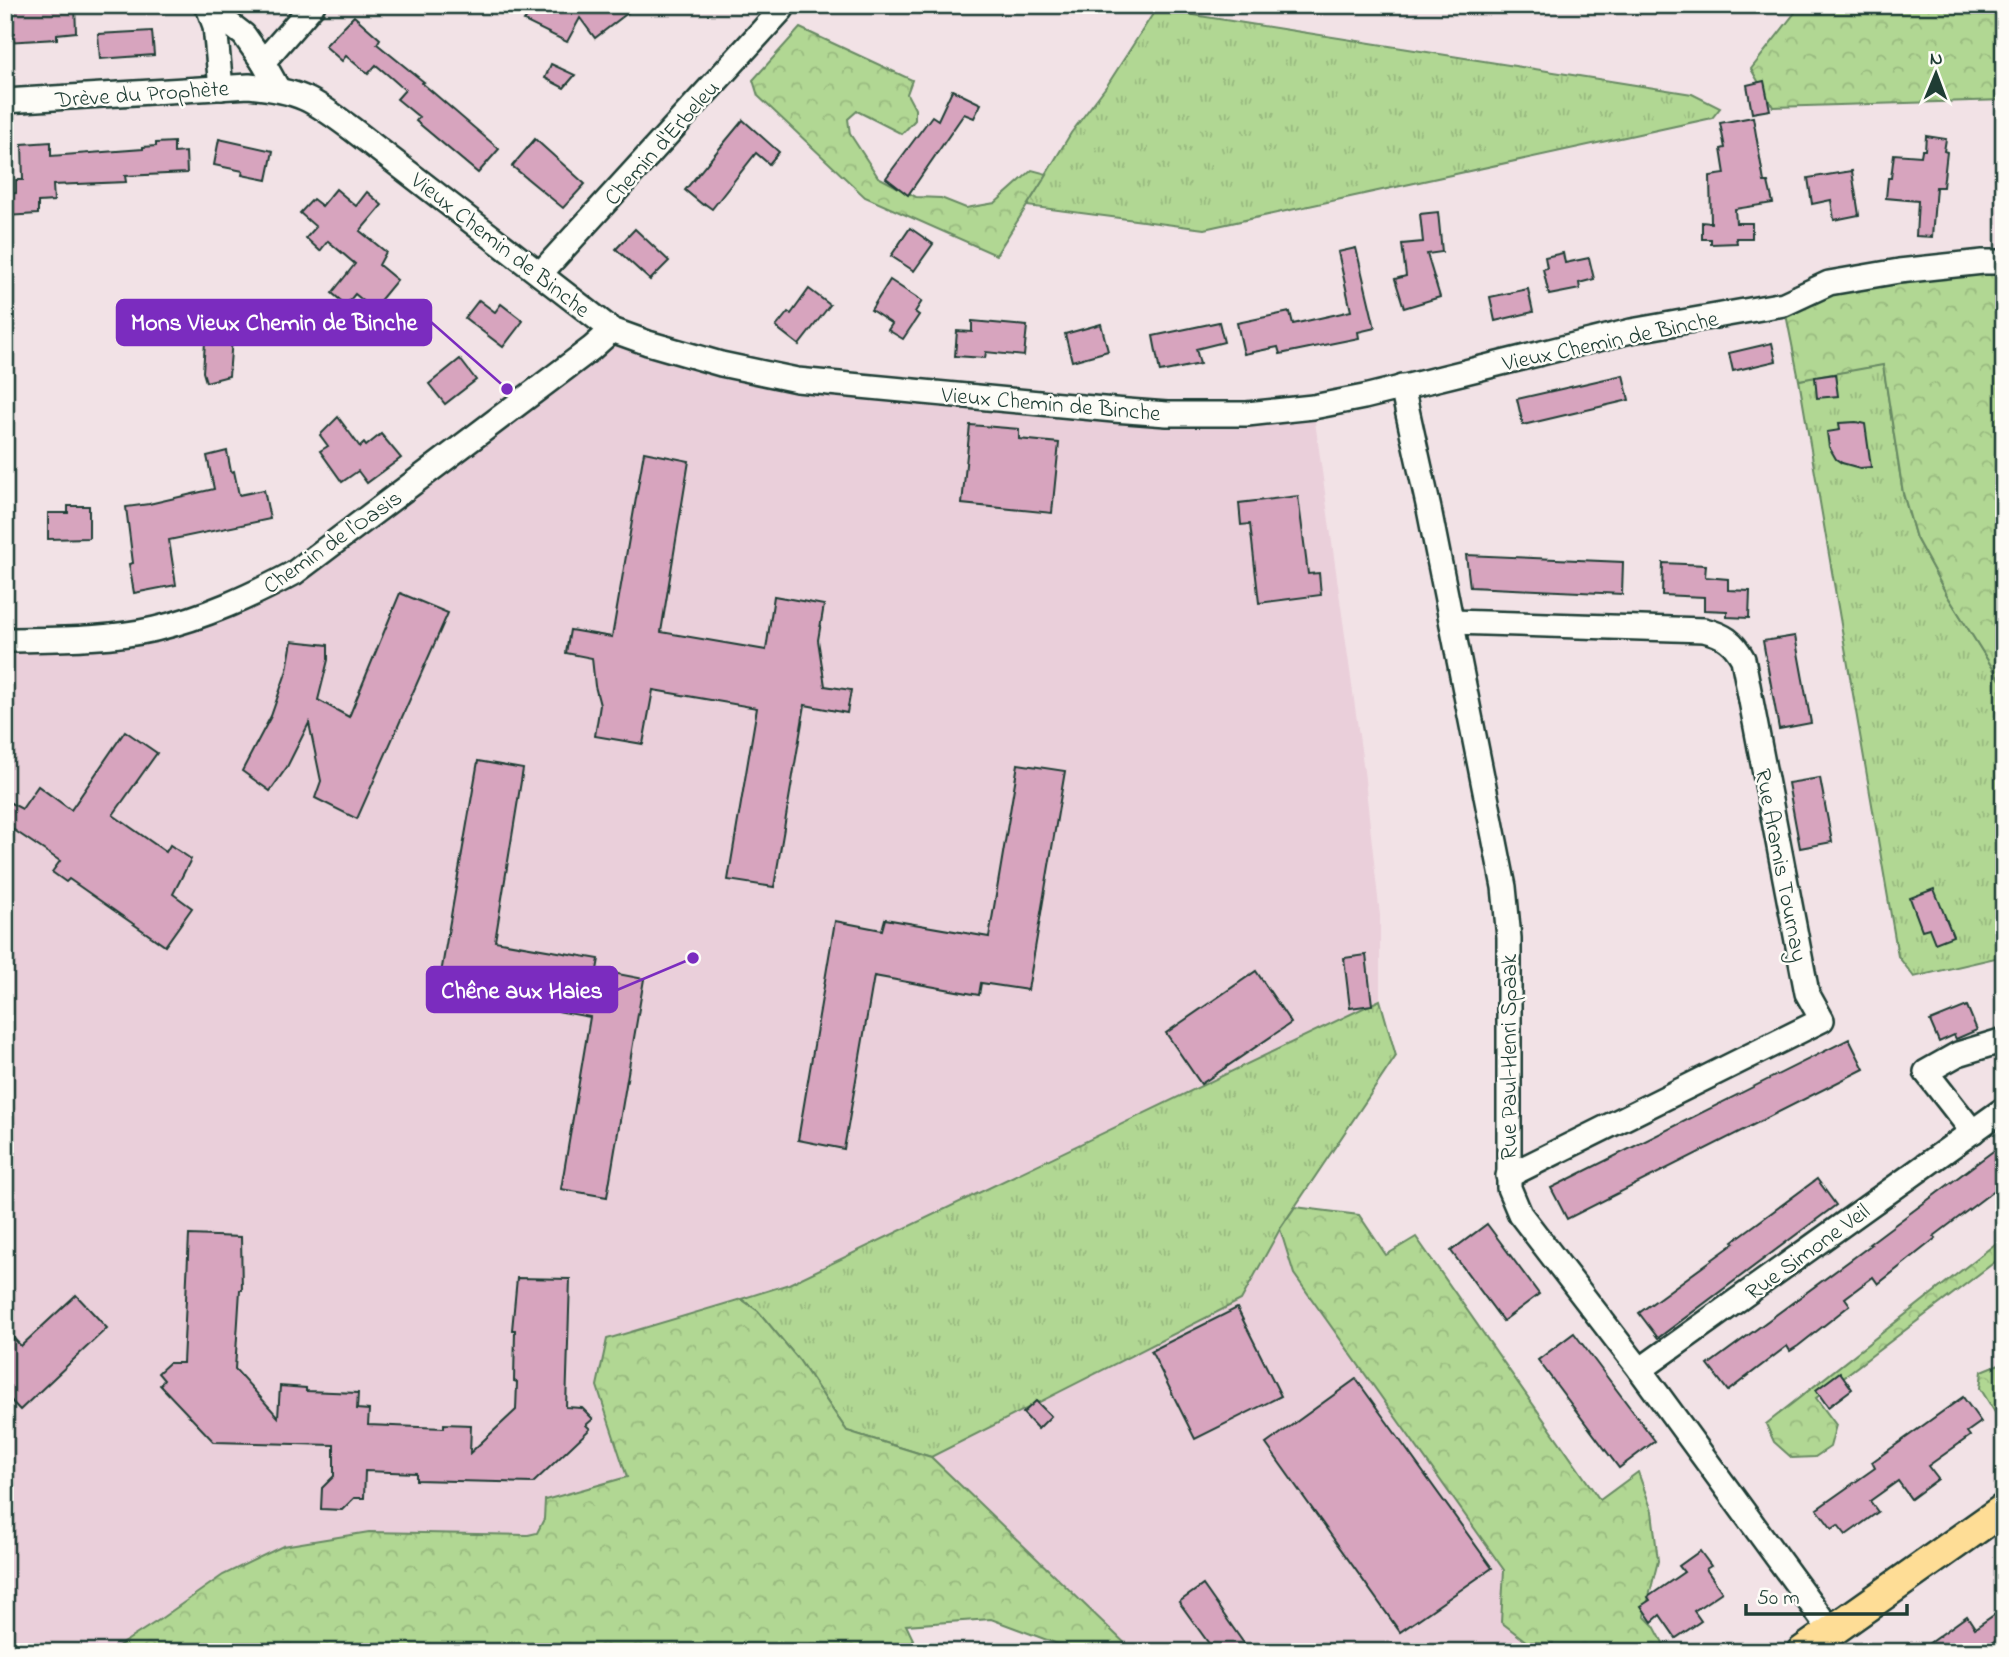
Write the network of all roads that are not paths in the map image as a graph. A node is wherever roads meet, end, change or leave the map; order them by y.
1 (313, 5) edge
2 (207, 6) edge
3 (782, 9) dead end
4 (264, 62) junction
5 (220, 88) junction
6 (278, 89) junction
7 (5, 101) edge
8 (2004, 262) edge
9 (540, 274) junction
10 (612, 330) junction
11 (1402, 387) junction
12 (1452, 622) junction
13 (5, 640) edge
14 (2004, 1040) edge
15 (2004, 1109) edge
16 (1973, 1132) junction
17 (1508, 1176) junction
18 (1640, 1370) junction
19 (2004, 1509) edge
20 (1831, 1631) junction
21 (1802, 1652) edge

1 - 4 street
2 - 4 street
2 - 5 street
3 - 9 street, Chemin d'Erbeleu
4 - 6 street
5 - 6 street, Drève du Prophète
5 - 7 street, Drève du Prophète
6 - 9 street, Vieux Chemin de Binche
8 - 11 street, Vieux Chemin de Binche
9 - 10 street, Vieux Chemin de Binche
10 - 11 street, Vieux Chemin de Binche
10 - 13 street, Chemin de l'Oasis
11 - 12 street, Rue Paul-Henri Spaak
12 - 17 street, Rue Paul-Henri Spaak
12 - 17 street, Rue Aramis Tournay
14 - 16 street
15 - 16 street, Rue Simone Veil
16 - 18 street, Rue Simone Veil
17 - 18 street, Rue Paul-Henri Spaak
18 - 20 street, Rue Paul-Henri Spaak
19 - 20 main road
20 - 21 main road

